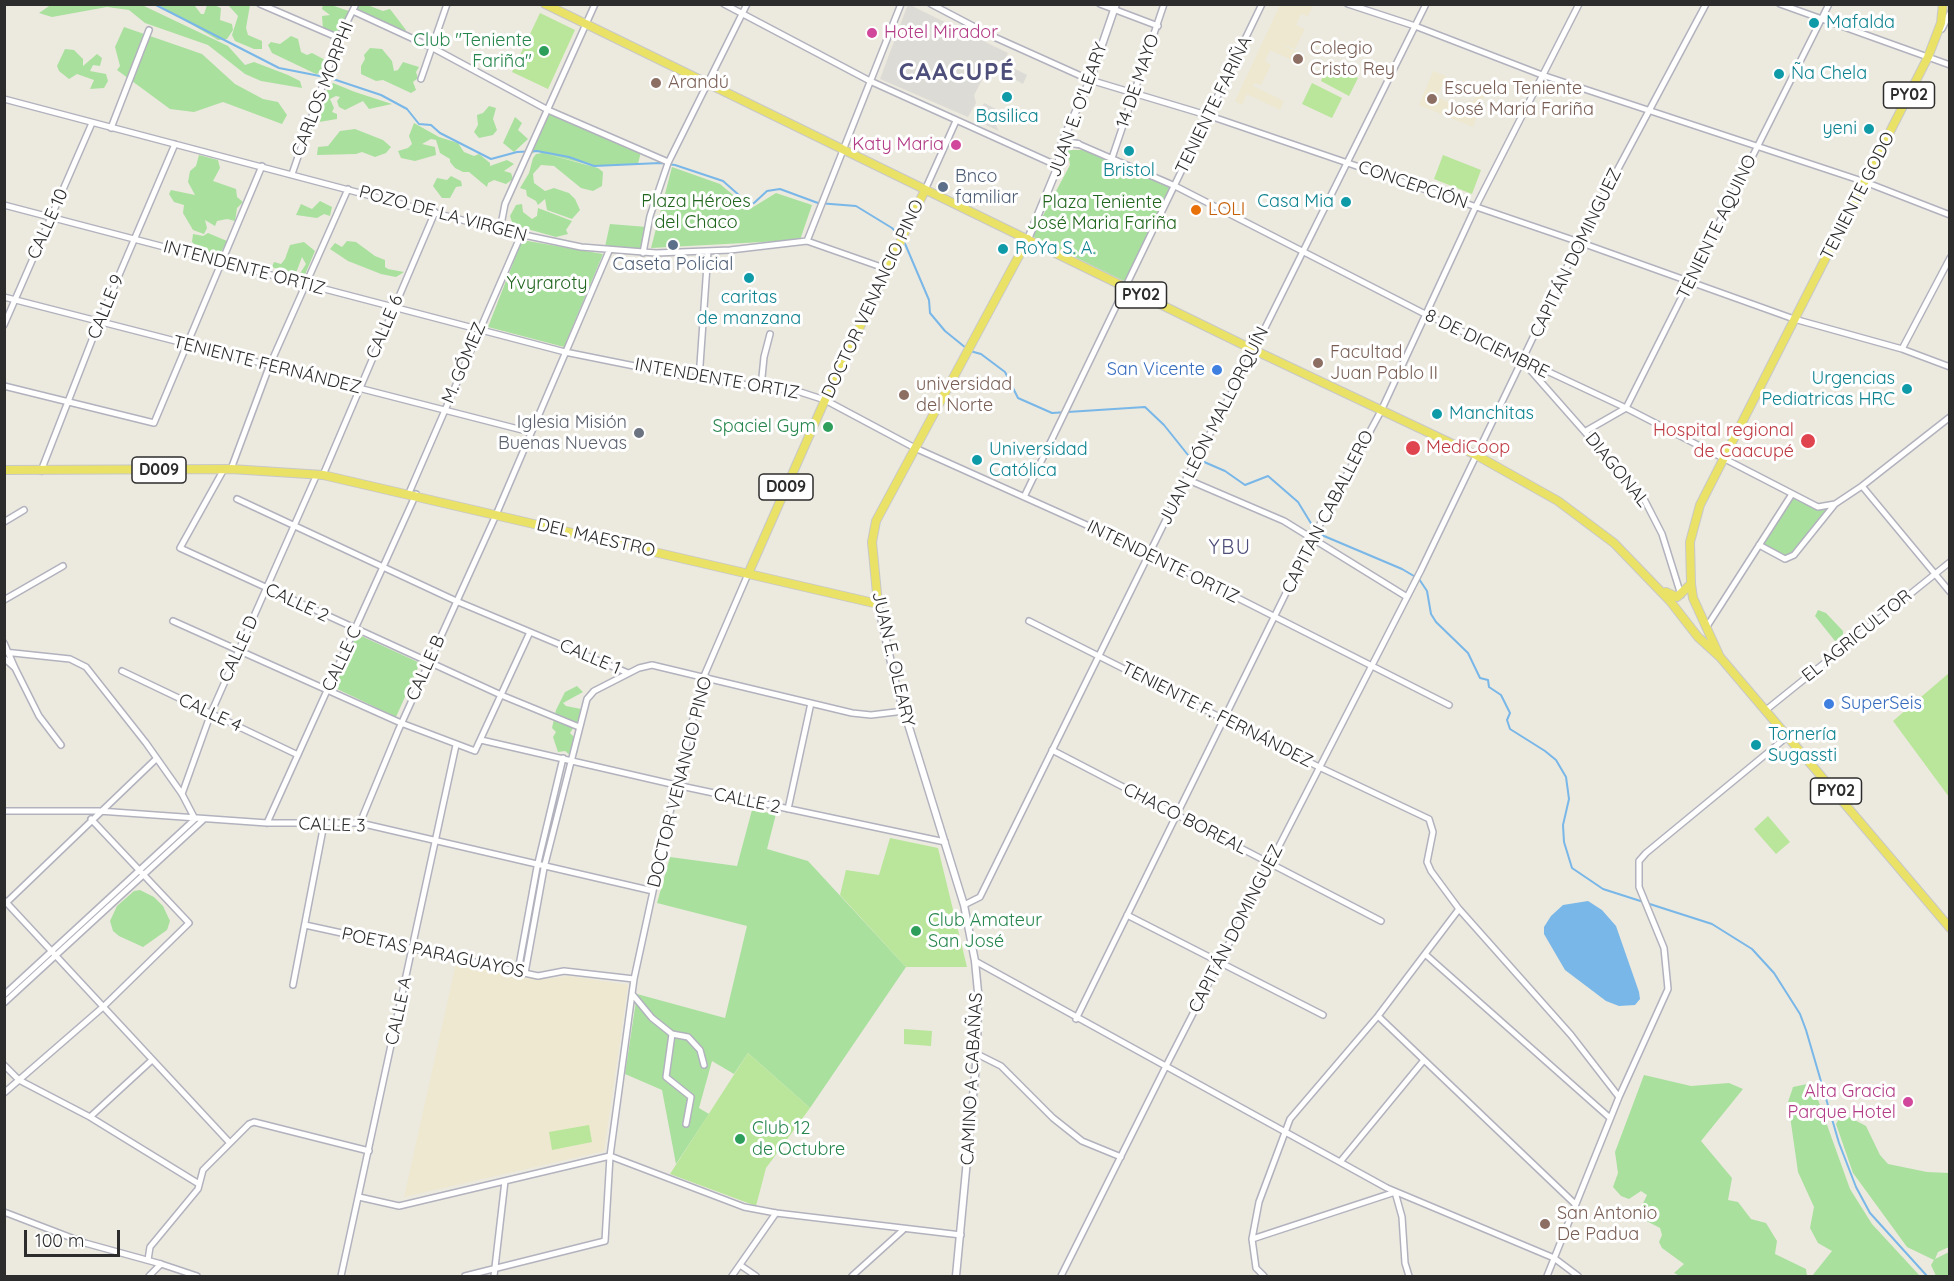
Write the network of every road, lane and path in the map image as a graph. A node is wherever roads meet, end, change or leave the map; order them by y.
1 (261, 4) edge
2 (356, 4) edge
3 (447, 4) edge
4 (544, 4) edge
5 (595, 4) edge
6 (724, 4) edge
7 (747, 4) edge
8 (901, 4) edge
9 (931, 4) edge
10 (1100, 4) edge
11 (1164, 4) edge
12 (1262, 4) edge
13 (1348, 4) edge
14 (1426, 4) edge
15 (1579, 4) edge
16 (1706, 4) edge
17 (1780, 4) edge
18 (1829, 4) edge
19 (1943, 4) edge
20 (1115, 7) edge
21 (353, 11) junction
22 (1950, 13) edge
23 (742, 15) junction
24 (1821, 20) junction
25 (586, 25) junction
26 (1158, 26) junction
27 (1415, 26) junction
28 (149, 30) dead end
29 (339, 38) junction
30 (431, 47) junction
31 (1928, 57) junction
32 (1950, 64) edge
33 (1542, 75) junction
34 (421, 79) dead end
35 (1090, 80) junction
36 (870, 81) junction
37 (708, 84) junction
38 (1133, 93) junction
39 (4, 99) edge
40 (548, 110) junction
41 (1648, 111) junction
42 (1210, 116) junction
43 (956, 121) junction
44 (92, 123) junction
45 (111, 128) junction
46 (1062, 142) junction
47 (175, 144) junction
48 (1078, 144) joint
49 (1757, 146) junction
50 (843, 151) junction
51 (1112, 158) junction
52 (1347, 163) junction
53 (668, 164) junction
54 (262, 166) junction
55 (1058, 166) junction
56 (291, 174) junction
57 (1865, 182) junction
58 (1175, 186) junction
59 (348, 189) junction
60 (925, 190) junction
61 (4, 205) edge
62 (1476, 206) junction
63 (435, 212) junction
64 (1950, 215) edge
65 (51, 217) junction
66 (500, 230) junction
67 (521, 235) junction
68 (134, 239) junction
69 (1028, 239) junction
70 (807, 242) junction
71 (1579, 242) junction
72 (609, 251) junction
73 (708, 251) junction
74 (1303, 252) junction
75 (643, 253) junction
76 (1950, 258) edge
77 (222, 262) junction
78 (887, 269) junction
79 (304, 283) junction
80 (1690, 283) junction
81 (1126, 288) junction
82 (4, 297) edge
83 (15, 300) junction
84 (393, 307) junction
85 (1425, 314) junction
86 (1794, 319) junction
87 (99, 322) junction
88 (4, 325) edge
89 (478, 330) junction
90 (770, 334) dead end
91 (971, 343) joint
92 (187, 345) junction
93 (1902, 349) junction
94 (1254, 350) junction
95 (565, 352) junction
96 (1524, 362) junction
97 (268, 367) junction
98 (1950, 367) edge
99 (699, 379) junction
100 (4, 386) edge
101 (761, 387) junction
102 (359, 389) junction
103 (825, 400) junction
104 (67, 403) junction
105 (1626, 408) junction
106 (444, 410) junction
107 (1381, 411) junction
108 (1950, 417) edge
109 (1586, 431) junction
110 (530, 432) junction
111 (915, 448) junction
112 (1476, 455) junction
113 (1723, 460) junction
114 (227, 469) junction
115 (4, 470) edge
116 (41, 471) junction
117 (318, 474) junction
118 (1186, 479) junction
119 (1862, 486) junction
120 (412, 494) junction
121 (1792, 494) junction
122 (1024, 497) junction
123 (237, 499) dead end
124 (1835, 504) junction
125 (24, 510) dead end
126 (496, 515) junction
127 (4, 522) edge
128 (296, 524) junction
129 (1313, 539) junction
130 (1759, 545) junction
131 (1149, 553) junction
132 (1950, 562) edge
133 (63, 566) dead end
134 (385, 566) junction
135 (748, 574) junction
136 (1935, 574) junction
137 (1649, 577) junction
138 (1691, 584) junction
139 (266, 588) junction
140 (1950, 592) edge
141 (1682, 595) junction
142 (1407, 597) junction
143 (4, 600) edge
144 (456, 601) junction
145 (878, 604) junction
146 (1274, 616) junction
147 (173, 621) dead end
148 (1029, 621) dead end
149 (1706, 628) junction
150 (356, 630) junction
151 (530, 632) junction
152 (4, 643) edge
153 (239, 650) junction
154 (7, 652) edge
155 (1100, 656) junction
156 (1720, 657) junction
157 (4, 658) edge
158 (429, 662) junction
159 (1372, 663) junction
160 (15, 668) junction
161 (122, 671) dead end
162 (628, 673) junction
163 (704, 676) junction
164 (328, 690) junction
165 (501, 695) junction
166 (811, 703) junction
167 (1449, 705) dead end
168 (1766, 710) junction
169 (904, 711) junction
170 (211, 713) junction
171 (1224, 719) junction
172 (401, 723) junction
173 (579, 727) junction
174 (1788, 736) junction
175 (481, 740) junction
176 (61, 745) dead end
177 (456, 745) junction
178 (1052, 750) junction
179 (298, 755) junction
180 (563, 758) junction
181 (156, 759) junction
182 (572, 760) junction
183 (1319, 767) junction
184 (676, 785) junction
185 (182, 794) junction
186 (788, 809) junction
187 (4, 811) edge
188 (99, 812) junction
189 (1177, 815) junction
190 (91, 819) junction
191 (195, 819) junction
192 (204, 820) junction
193 (267, 823) junction
194 (360, 823) junction
195 (324, 824) junction
196 (434, 840) junction
197 (945, 842) junction
198 (948, 849) joint
199 (1270, 863) junction
200 (541, 867) junction
201 (142, 872) junction
202 (653, 891) junction
203 (5, 902) edge
204 (964, 905) junction
205 (1459, 909) junction
206 (1127, 915) junction
207 (1380, 921) dead end
208 (305, 925) junction
209 (1950, 928) edge
210 (412, 949) junction
211 (54, 953) junction
212 (1425, 954) junction
213 (975, 961) junction
214 (1219, 961) junction
215 (521, 972) junction
216 (633, 979) junction
217 (293, 985) dead end
218 (4, 994) edge
219 (633, 995) junction
220 (4, 1003) edge
221 (103, 1007) junction
222 (1323, 1015) dead end
223 (1378, 1016) junction
224 (1076, 1019) junction
225 (672, 1034) junction
226 (977, 1054) junction
227 (152, 1059) junction
228 (1424, 1060) junction
229 (4, 1065) edge
230 (704, 1065) dead end
231 (1165, 1068) junction
232 (19, 1080) junction
233 (4, 1094) edge
234 (1619, 1097) junction
235 (90, 1117) junction
236 (1610, 1118) junction
237 (686, 1124) dead end
238 (1284, 1132) junction
239 (229, 1142) junction
240 (369, 1151) junction
241 (610, 1156) junction
242 (1120, 1157) junction
243 (1340, 1162) junction
244 (505, 1181) junction
245 (199, 1185) junction
246 (1395, 1192) junction
247 (359, 1197) junction
248 (1575, 1203) junction
249 (4, 1212) edge
250 (776, 1214) junction
251 (903, 1230) junction
252 (961, 1235) junction
253 (1252, 1239) junction
254 (1554, 1258) junction
255 (148, 1260) junction
256 (161, 1264) junction
257 (740, 1265) junction
258 (494, 1274) edge
259 (149, 1276) edge
260 (197, 1276) edge
261 (341, 1276) edge
262 (465, 1276) edge
263 (732, 1276) edge
264 (756, 1276) edge
265 (852, 1276) edge
266 (956, 1276) edge
267 (1061, 1276) edge
268 (1264, 1276) edge
269 (1409, 1276) edge
270 (1547, 1276) edge
271 (1578, 1276) edge

1 - 29 street
2 - 21 street, CARLOS MORPHI
3 - 30 street
4 - 25 main road, PY02
5 - 25 street
6 - 23 street
7 - 23 street
8 - 36 street
9 - 35 street, CONCEPCIÓN
10 - 20 street
11 - 26 street, 14 DE MAYO
12 - 42 street, TENIENTE FARIÑA
13 - 27 street
14 - 27 street, JUAN LEÓN MALLORQUÍN
15 - 33 street, CAPITAN CABALLERO
16 - 41 street, CAPITÁN DOMINGUEZ
17 - 24 street
18 - 24 street, TENIENTE AQUINO
19 - 31 main road, TENIENTE GODO / PY02
20 - 26 street
20 - 35 street, JUAN E. O'LEARY
21 - 29 street, CARLOS MORPHI
21 - 30 street
22 - 31 street
23 - 36 street
23 - 37 street
24 - 31 street
24 - 49 street, TENIENTE AQUINO
25 - 37 main road, PY02
25 - 40 street
26 - 38 street, 14 DE MAYO
27 - 33 street
27 - 52 street, JUAN LEÓN MALLORQUÍN
28 - 45 street
29 - 56 street, CARLOS MORPHI
30 - 34 street
30 - 40 street
31 - 32 street
31 - 57 main road, TENIENTE GODO / PY02
33 - 41 street
33 - 62 street, CAPITAN CABALLERO
35 - 38 street, CONCEPCIÓN
35 - 46 street, JUAN E. O'LEARY
36 - 43 street
36 - 50 street
37 - 50 main road, PY02
37 - 53 street
38 - 42 street, CONCEPCIÓN
38 - 51 street, 14 DE MAYO
39 - 44 street, POZO DE LA VIRGEN
40 - 53 street
40 - 66 street
41 - 49 street
41 - 71 street, CAPITÁN DOMINGUEZ
42 - 52 street, CONCEPCIÓN
42 - 58 street, TENIENTE FARIÑA
43 - 55 street
43 - 60 street, DOCTOR VENANCIO PINO
44 - 45 street, POZO DE LA VIRGEN
44 - 65 street, CALLE 10
45 - 47 street, POZO DE LA VIRGEN
46 - 48 street
46 - 55 street, JUAN E. O'LEARY
47 - 54 street, POZO DE LA VIRGEN
47 - 68 street, CALLE 9
48 - 51 street, 8 DE DICIEMBRE
49 - 57 street
49 - 80 street, TENIENTE AQUINO
50 - 60 main road, PY02
50 - 70 street
51 - 58 street, 8 DE DICIEMBRE
52 - 62 street, CONCEPCIÓN
52 - 74 street, JUAN LEÓN MALLORQUÍN
53 - 75 street
54 - 56 street, POZO DE LA VIRGEN
54 - 77 street
55 - 69 street, JUAN E. O'LEARY
56 - 59 street, POZO DE LA VIRGEN
57 - 64 street
57 - 86 main road, TENIENTE GODO / PY02
58 - 74 street, 8 DE DICIEMBRE
58 - 81 street, TENIENTE FARIÑA
59 - 63 street, POZO DE LA VIRGEN
59 - 79 street
60 - 69 main road, PY02
60 - 78 main road, DOCTOR VENANCIO PINO / D009
61 - 65 street, INTENDENTE ORTIZ
62 - 71 street, CONCEPCIÓN
62 - 85 street, CAPITAN CABALLERO
63 - 66 street, POZO DE LA VIRGEN
63 - 84 street, CALLE 6
65 - 68 street, INTENDENTE ORTIZ
65 - 83 street, CALLE 10
66 - 67 street, POZO DE LA VIRGEN
67 - 72 street, POZO DE LA VIRGEN
67 - 89 street, M. GÓMEZ
68 - 77 street, INTENDENTE ORTIZ
68 - 87 street, CALLE 9
69 - 81 main road, PY02
69 - 91 main road, JUAN E. O'LEARY
70 - 73 street, POZO DE LA VIRGEN
70 - 78 street, POZO DE LA VIRGEN
71 - 80 street, CONCEPCIÓN
71 - 96 street, CAPITÁN DOMINGUEZ
72 - 75 street, POZO DE LA VIRGEN
72 - 95 street, CALLE B
73 - 75 street, POZO DE LA VIRGEN
73 - 99 street
74 - 85 street, 8 DE DICIEMBRE
74 - 94 street, JUAN LEÓN MALLORQUÍN
76 - 93 street
77 - 79 street, INTENDENTE ORTIZ
77 - 92 street
78 - 103 main road, DOCTOR VENANCIO PINO / D009
79 - 84 street, INTENDENTE ORTIZ
79 - 97 street
80 - 86 street, CONCEPCIÓN
80 - 105 street, TENIENTE AQUINO
81 - 94 main road, PY02
81 - 122 street, TENIENTE FARIÑA
82 - 83 street, TENIENTE FERNÁNDEZ
83 - 87 street, TENIENTE FERNÁNDEZ
83 - 88 street, CALLE 10
84 - 89 street, INTENDENTE ORTIZ
84 - 102 street, CALLE 6
85 - 96 street, 8 DE DICIEMBRE
85 - 107 street, CAPITAN CABALLERO
86 - 93 street, CONCEPCIÓN
86 - 113 main road, PY02
87 - 92 street, TENIENTE FERNÁNDEZ
87 - 104 street, CALLE 9
89 - 95 street, INTENDENTE ORTIZ
89 - 106 street, M. GÓMEZ
90 - 101 street
91 - 111 main road, JUAN E. OLEARY
92 - 97 street, TENIENTE FERNÁNDEZ
92 - 104 street
93 - 98 street, CONCEPCIÓN
94 - 107 main road, PY02
94 - 118 street, JUAN LEÓN MALLORQUÍN
95 - 99 street, INTENDENTE ORTIZ
95 - 110 street, CALLE B
96 - 105 street, 8 DE DICIEMBRE
96 - 109 street, DIAGONAL
96 - 112 street, CAPITÁN DOMINGUEZ
97 - 102 street, TENIENTE FERNÁNDEZ
97 - 114 street
99 - 101 street, INTENDENTE ORTIZ
100 - 104 street
101 - 103 street, INTENDENTE ORTIZ
102 - 106 street, TENIENTE FERNÁNDEZ
102 - 117 street, CALLE 6
103 - 111 street, INTENDENTE ORTIZ
103 - 135 main road, DOCTOR VENANCIO PINO / D009
104 - 116 street, CALLE 9
105 - 109 street
105 - 113 street, 8 DE DICIEMBRE
106 - 110 street, TENIENTE FERNÁNDEZ
106 - 120 street, M. GÓMEZ
107 - 112 main road, PY02
107 - 129 street, CAPITAN CABALLERO
108 - 119 street
109 - 141 street, DIAGONAL
110 - 126 street, CALLE B
111 - 122 street, INTENDENTE ORTIZ
111 - 145 main road, JUAN E. OLEARY
112 - 137 main road, PY02
112 - 142 street, CAPITÁN DOMINGUEZ
113 - 121 street, 8 DE DICIEMBRE
113 - 138 main road, PY02
114 - 116 main road, D009
114 - 117 main road, D009
114 - 139 street, CALLE 2
115 - 116 main road, D009
117 - 120 main road, DEL MAESTRO / D009
117 - 128 street, CALLE D
118 - 129 street
118 - 131 street, JUAN LEÓN MALLORQUÍN
119 - 124 street
119 - 136 street
120 - 126 main road, DEL MAESTRO / D009
120 - 134 street, CALLE C
121 - 124 street, 8 DE DICIEMBRE
121 - 130 street
122 - 131 street, INTENDENTE ORTIZ
123 - 128 street
124 - 130 street
125 - 127 street
126 - 135 main road, DEL MAESTRO / D009
126 - 144 street, CALLE B
128 - 134 street
128 - 139 street, CALLE D
129 - 142 street
129 - 146 street, CAPITAN CABALLERO
130 - 149 street
131 - 146 street, INTENDENTE ORTIZ
131 - 155 street, JUAN LEÓN MALLORQUÍN
132 - 136 street, EL AGRICULTOR
133 - 143 street
134 - 144 street, CALLE 1
134 - 150 street, CALLE C
135 - 145 main road, DEL MAESTRO / D009
135 - 163 street, DOCTOR VENANCIO PINO
136 - 140 street
136 - 168 street, EL AGRICULTOR
137 - 141 main road
137 - 156 main road, PY02
138 - 141 main road
138 - 149 main road, PY02
139 - 150 street, CALLE 2
139 - 153 street, CALLE D
142 - 159 street, CAPITÁN DOMINGUEZ
144 - 151 street, CALLE 1
144 - 158 street, CALLE B
145 - 169 street, JUAN E. OLEARY
146 - 159 street, INTENDENTE ORTIZ
146 - 171 street, CAPITAN CABALLERO
147 - 153 street
148 - 155 street, TENIENTE F. FERNÁNDEZ
149 - 156 main road, PY02
150 - 158 street, CALLE 2
150 - 164 street, CALLE C
151 - 162 street, CALLE 1
151 - 165 street
152 - 154 street
153 - 164 street
153 - 170 street, CALLE D
154 - 160 street
154 - 181 street
155 - 171 street, TENIENTE F. FERNÁNDEZ
155 - 178 street, JUAN LEÓN MALLORQUÍN
156 - 168 main road, PY02
157 - 160 street
158 - 165 street, CALLE 2
158 - 172 street, CALLE B
159 - 167 street, INTENDENTE ORTIZ
159 - 183 street, CAPITÁN DOMINGUEZ
160 - 176 street
161 - 170 street, CALLE 4
162 - 163 street, CALLE 1
162 - 173 street
163 - 166 street, CALLE 1
163 - 184 street, DOCTOR VENANCIO PINO
164 - 172 street
164 - 179 street, CALLE C
165 - 173 street, CALLE 2
165 - 175 street
166 - 169 street, CALLE 1
166 - 186 street
168 - 174 main road, PY02
169 - 197 street, JUAN E. OLEARY
170 - 179 street, CALLE 4
170 - 185 street, CALLE D
171 - 183 street, TENIENTE F. FERNÁNDEZ
171 - 189 street, CAPITAN CABALLERO
172 - 177 street
172 - 194 street, CALLE B
173 - 182 street
174 - 209 main road, PY02
174 - 234 street
175 - 177 street
175 - 180 street, CALLE 2
177 - 196 street, CALLE A
178 - 189 street, CHACO BOREAL
178 - 204 street, JUAN LEÓN MALLORQUÍN
179 - 193 street, CALLE C
180 - 182 street, CALLE 2
180 - 200 street
181 - 185 street
181 - 188 street
182 - 184 street, CALLE 2
182 - 200 street
183 - 199 street, CAPITÁN DOMINGUEZ
183 - 205 street, TENIENTE F. FERNÁNDEZ
184 - 186 street, CALLE 2
184 - 202 street, DOCTOR VENANCIO PINO
185 - 191 street
186 - 197 street, CALLE 2
187 - 188 street, CALLE 3
188 - 190 street
188 - 191 street, CALLE 3
189 - 199 street, CHACO BOREAL
189 - 206 street, CAPITAN CABALLERO
190 - 201 street
190 - 203 street
191 - 192 street, CALLE 3
191 - 201 street
192 - 193 street, CALLE 3
192 - 201 street
193 - 195 street, CALLE 3
194 - 195 street, CALLE 3
194 - 196 street, CALLE 3
195 - 208 street
196 - 200 street, CALLE 3
196 - 210 street, CALLE A
197 - 198 street, JUAN E. OLEARY
198 - 204 street, CAMINO A CABAÑAS
199 - 207 street, CHACO BOREAL
199 - 214 street, CAPITÁN DOMINGUEZ
200 - 202 street, CALLE 3
200 - 215 street
201 - 211 street
201 - 221 street
202 - 216 street, DOCTOR VENANCIO PINO
203 - 211 street
204 - 213 street, CAMINO A CABAÑAS
205 - 212 street
205 - 234 street, TENIENTE F. FERNÁNDEZ
206 - 214 street
206 - 224 street, CAPITAN CABALLERO
208 - 210 street, POETAS PARAGUAYOS
208 - 217 street
210 - 215 street, POETAS PARAGUAYOS
210 - 240 street, CALLE A
211 - 218 street
211 - 220 street
211 - 221 street
212 - 223 street
212 - 236 street
213 - 224 street
213 - 226 street, CAMINO A CABAÑAS
214 - 222 street
214 - 231 street, CAPITÁN DOMINGUEZ
215 - 216 street, POETAS PARAGUAYOS
216 - 219 street, DOCTOR VENANCIO PINO
219 - 225 street
219 - 241 street, DOCTOR VENANCIO PINO
221 - 227 street
221 - 232 street
223 - 228 street
223 - 238 street
224 - 231 street
225 - 230 street
225 - 237 street
226 - 242 street
226 - 252 street, CAMINO A CABAÑAS
227 - 235 street
227 - 239 street
228 - 243 street
228 - 248 street
229 - 232 street
231 - 238 street
231 - 242 street, CAPITÁN DOMINGUEZ
232 - 233 street
232 - 235 street
234 - 236 street
235 - 245 street
236 - 248 street
238 - 243 street
238 - 253 street
239 - 240 street
239 - 245 street
240 - 247 street, CALLE A
241 - 244 street
241 - 250 street
241 - 258 street, DOCTOR VENANCIO PINO
242 - 267 street, CAPITÁN DOMINGUEZ
243 - 246 street
244 - 247 street
244 - 258 street
245 - 255 street
246 - 253 street
246 - 254 street
246 - 269 street
247 - 261 street, CALLE A
248 - 254 street
249 - 255 street
250 - 251 street
250 - 257 street
251 - 252 street
251 - 265 street
252 - 266 street, CAMINO A CABAÑAS
253 - 268 street
254 - 270 street
254 - 271 street
255 - 256 street
256 - 259 street
256 - 260 street
257 - 263 street
257 - 264 street
258 - 262 street

